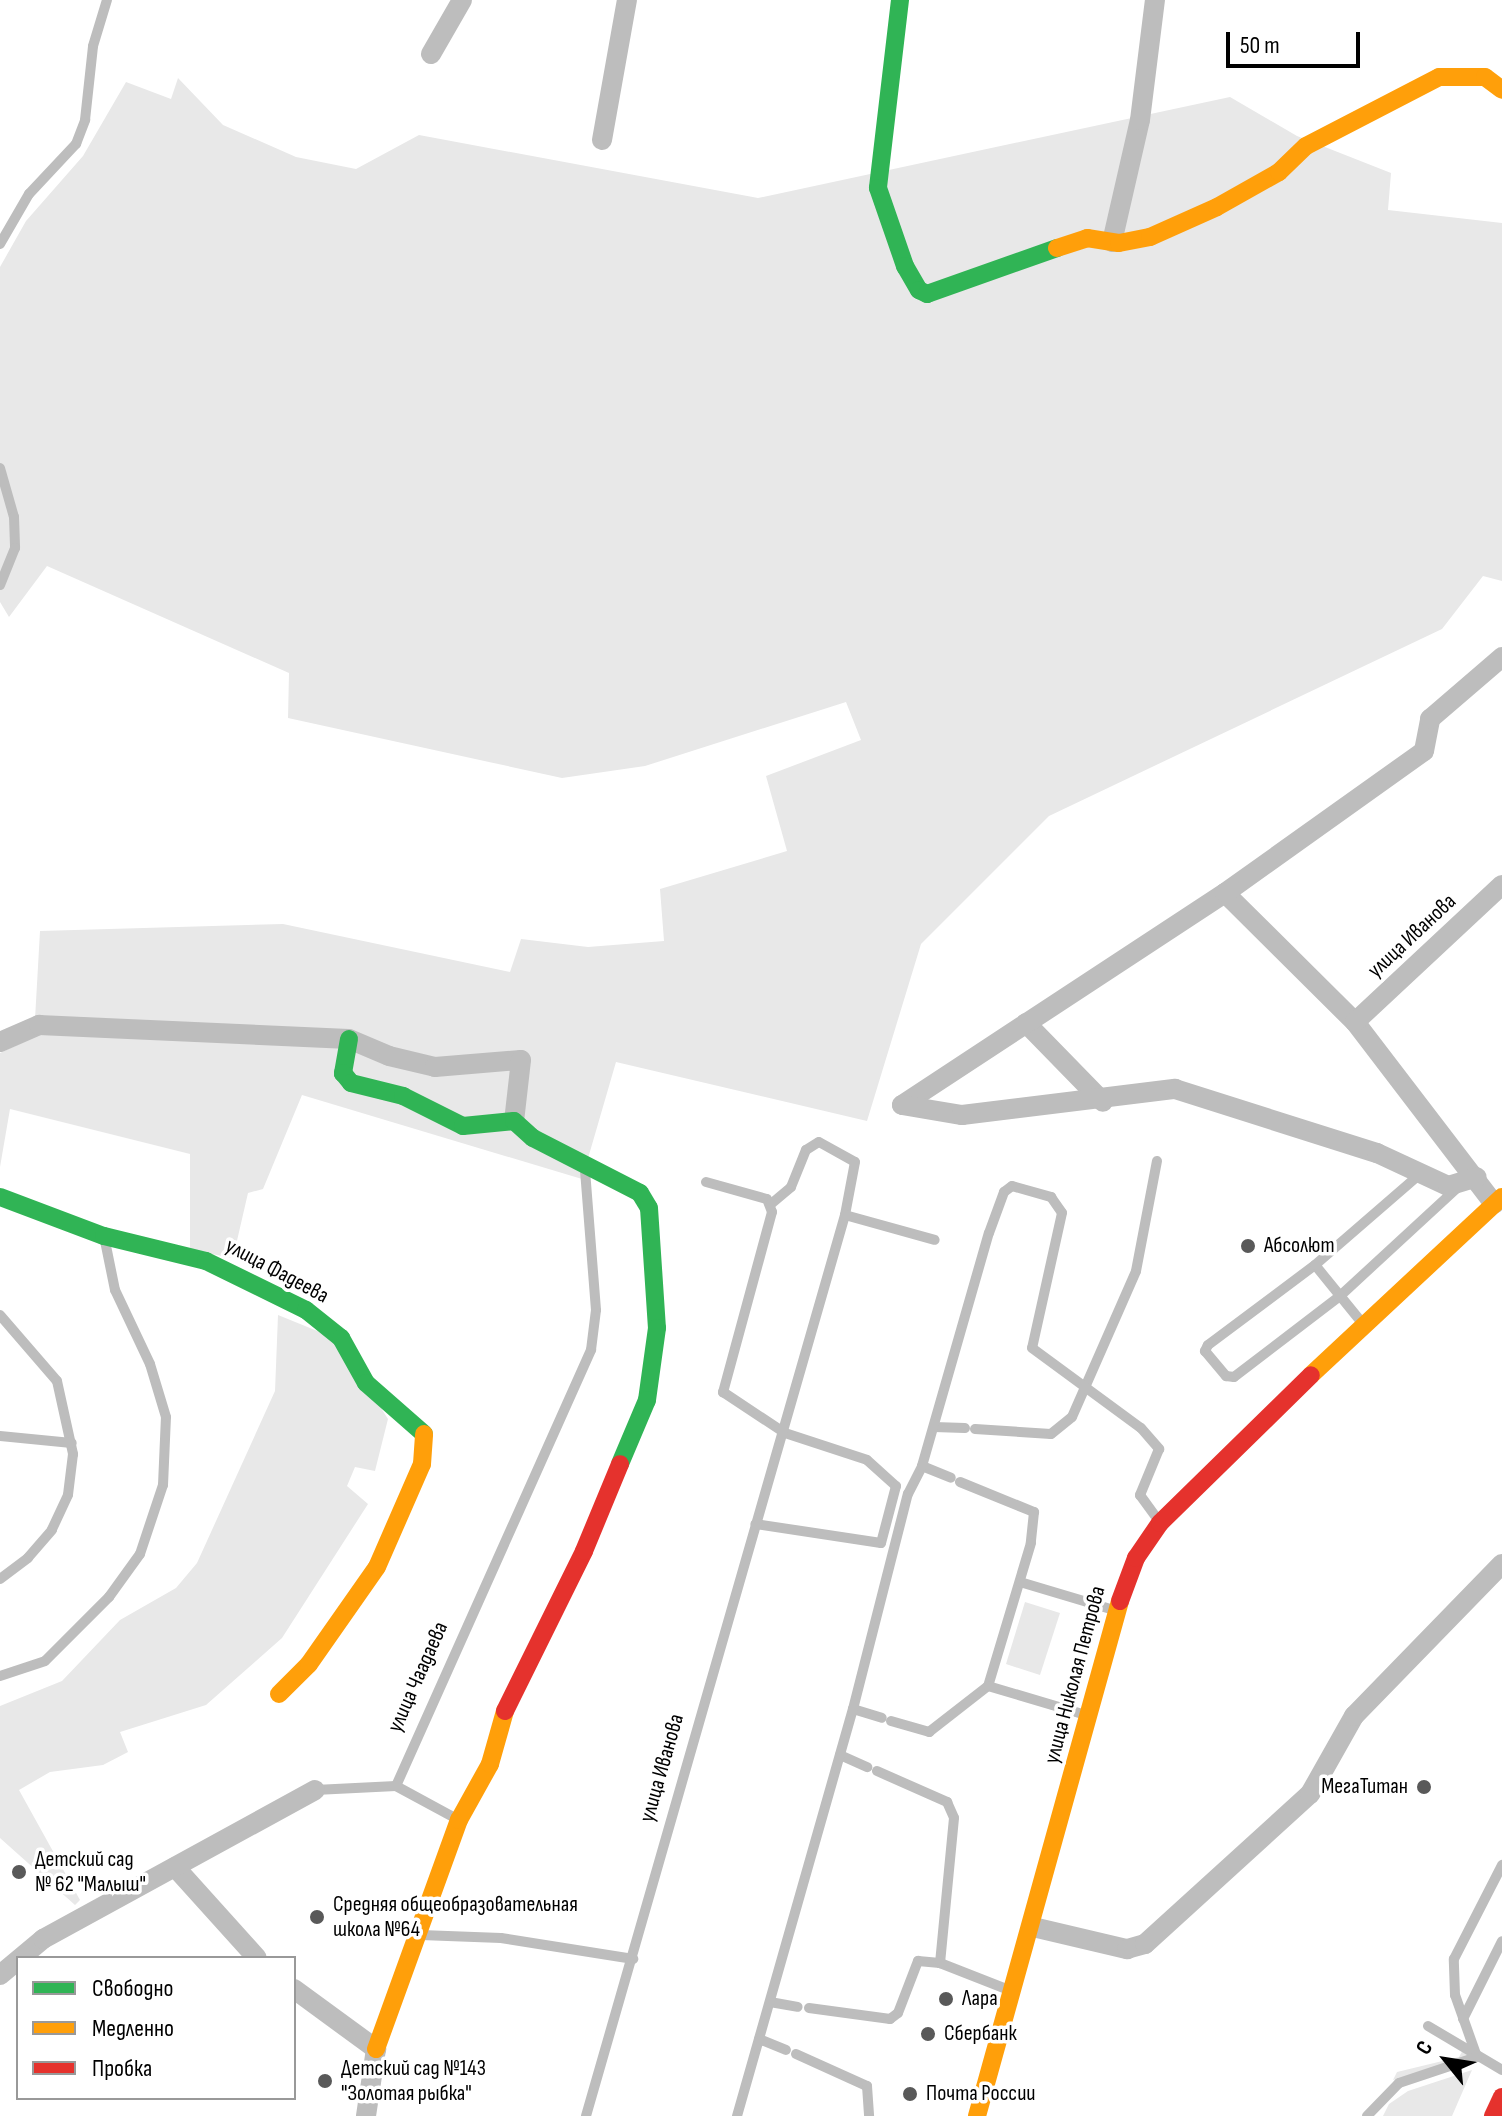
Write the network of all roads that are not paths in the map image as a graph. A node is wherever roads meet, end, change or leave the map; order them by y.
1 (107, 0) edge
2 (462, 0) edge
3 (627, 0) edge
4 (900, 0) edge
5 (1155, 0) edge
6 (431, 54) dead end
7 (1502, 90) edge
8 (602, 140) dead end
9 (1112, 242) junction
10 (0, 244) edge
11 (0, 468) edge
12 (0, 585) edge
13 (1502, 657) edge
14 (1502, 885) edge
15 (1225, 893) junction
16 (1355, 1022) junction
17 (1026, 1023) junction
18 (349, 1039) junction
19 (0, 1042) edge
20 (1103, 1102) junction
21 (514, 1121) junction
22 (1157, 1161) dead end
23 (585, 1164) junction
24 (1420, 1173) junction
25 (706, 1182) dead end
26 (1468, 1182) junction
27 (0, 1197) edge
28 (1498, 1200) edge
29 (771, 1204) junction
30 (845, 1215) junction
31 (104, 1236) junction
32 (935, 1240) dead end
33 (1315, 1265) junction
34 (1340, 1296) junction
35 (0, 1315) edge
36 (1365, 1326) junction
37 (1085, 1391) junction
38 (934, 1427) junction
39 (785, 1433) junction
40 (0, 1436) edge
41 (72, 1443) junction
42 (922, 1466) junction
43 (1160, 1523) junction
44 (755, 1524) junction
45 (1502, 1564) edge
46 (0, 1579) edge
47 (1020, 1582) junction
48 (1116, 1610) junction
49 (0, 1676) edge
50 (988, 1686) junction
51 (279, 1694) dead end
52 (853, 1709) junction
53 (1088, 1716) junction
54 (840, 1755) junction
55 (396, 1786) junction
56 (315, 1790) joint
57 (459, 1820) junction
58 (1502, 1865) edge
59 (175, 1867) junction
60 (1033, 1927) junction
61 (415, 1935) junction
62 (1502, 1941) edge
63 (23, 1956) edge
64 (255, 1956) edge
65 (633, 1959) junction
66 (16, 1962) edge
67 (940, 1963) junction
68 (0, 1975) edge
69 (296, 1990) edge
70 (1015, 1992) junction
71 (770, 2002) junction
72 (1463, 2019) junction
73 (1428, 2026) dead end
74 (759, 2039) junction
75 (376, 2049) junction
76 (1477, 2057) junction
77 (1502, 2070) edge
78 (1502, 2097) edge
79 (366, 2116) edge
80 (586, 2116) edge
81 (737, 2116) edge
82 (869, 2116) edge
83 (977, 2116) edge
84 (1367, 2116) edge
85 (1493, 2116) edge

1 - 10 lane
2 - 6 street
3 - 8 street
4 - 9 street
5 - 9 street
7 - 9 street
11 - 12 lane
13 - 15 street
14 - 16 street, улица Иванова
15 - 16 street
15 - 17 street
16 - 26 street
17 - 20 street
17 - 20 street
18 - 19 street
18 - 21 street
18 - 21 street
20 - 24 street
21 - 23 street
22 - 37 lane
23 - 55 lane, улица Чаадаева
23 - 57 street
24 - 26 street
24 - 33 lane
25 - 29 lane
26 - 28 street
26 - 34 lane
27 - 31 street, улица Фадеева
28 - 36 street, улица Николая Петрова
29 - 30 lane, улица Иванова
29 - 39 lane
30 - 32 lane
30 - 39 lane, улица Иванова
31 - 49 lane
31 - 51 street, улица Фадеева
33 - 34 lane
33 - 34 lane
34 - 36 lane
35 - 41 lane
36 - 43 street, улица Николая Петрова
37 - 38 lane
37 - 38 lane
37 - 43 lane
38 - 42 lane
39 - 44 lane, улица Иванова
39 - 44 lane
40 - 41 lane
41 - 46 lane
42 - 47 lane
42 - 52 lane
43 - 48 street, улица Николая Петрова
44 - 65 lane, улица Иванова
45 - 60 street
47 - 48 lane
47 - 50 lane
48 - 53 street, улица Николая Петрова
50 - 52 lane
50 - 53 lane
52 - 54 lane
53 - 60 street, улица Николая Петрова
54 - 67 lane
54 - 71 lane
55 - 56 lane
55 - 57 lane
56 - 59 street
57 - 61 street
58 - 72 lane
59 - 63 street
59 - 64 street
60 - 70 street, улица Николая Петрова
61 - 65 lane
61 - 75 street
62 - 72 lane
65 - 80 lane, улица Иванова
66 - 68 street
67 - 70 lane
67 - 71 lane
69 - 75 street
70 - 83 street, улица Николая Петрова
71 - 74 lane
72 - 76 lane
73 - 76 lane
74 - 81 lane
74 - 82 lane
75 - 79 street
76 - 77 lane
76 - 84 lane
78 - 85 street

